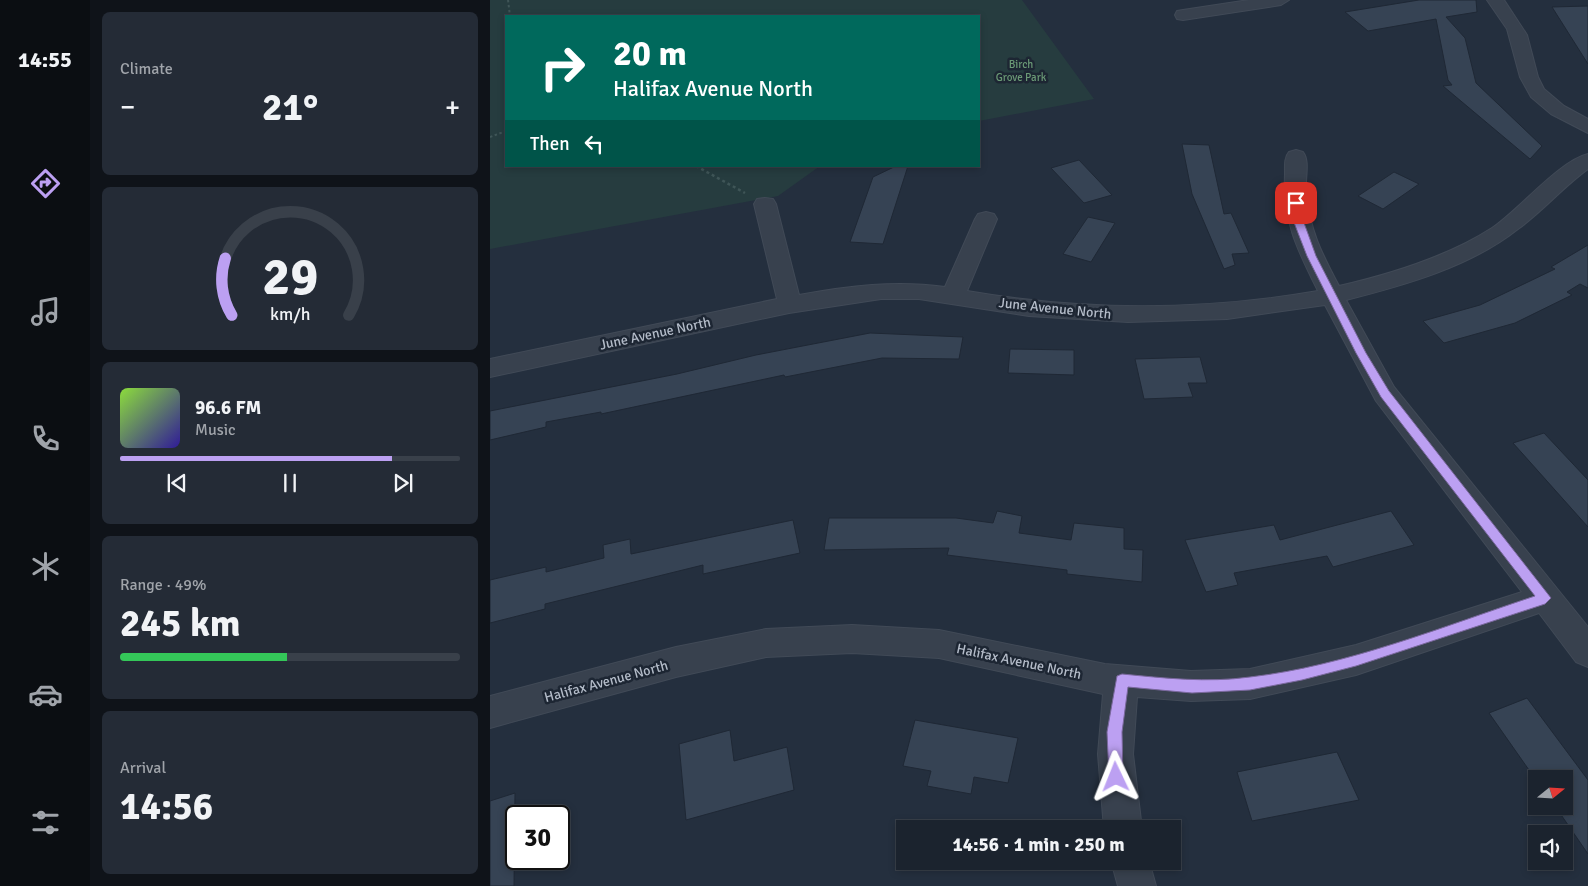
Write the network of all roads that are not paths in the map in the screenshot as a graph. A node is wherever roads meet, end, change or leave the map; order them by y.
1 (1281, 0) edge
2 (1495, 0) edge
3 (1183, 15) dead end
4 (1588, 127) edge
5 (1296, 156) dead end
6 (1588, 160) edge
7 (765, 204) road end
8 (986, 219) dead end
9 (953, 296) junction
10 (1333, 296) junction
11 (790, 305) junction
12 (490, 368) edge
13 (1545, 598) junction
14 (1588, 652) edge
15 (1122, 680) junction
16 (490, 712) edge
17 (1121, 820) edge
18 (1133, 870) edge
19 (1137, 886) edge

1 - 3 street
2 - 4 street
5 - 10 street
6 - 10 street, June Avenue North
7 - 11 street
8 - 9 street
9 - 10 street, June Avenue North
9 - 11 street, June Avenue North
10 - 13 street
11 - 12 street, June Avenue North
13 - 14 street
13 - 15 street, Halifax Avenue North
15 - 16 street, Halifax Avenue North
15 - 17 street
18 - 19 street

